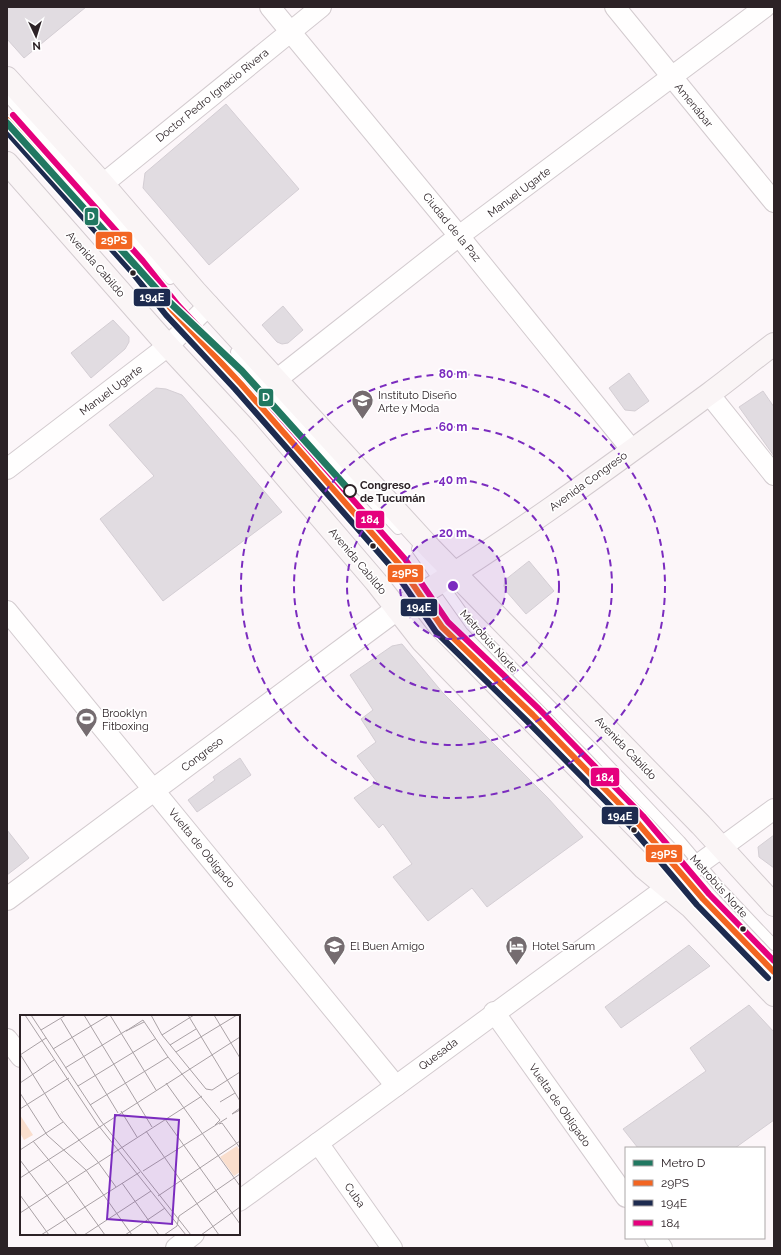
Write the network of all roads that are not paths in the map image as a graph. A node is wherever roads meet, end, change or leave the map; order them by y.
1 (270, 7) edge
2 (320, 7) edge
3 (615, 7) edge
4 (765, 7) edge
5 (290, 31) junction
6 (672, 77) junction
7 (7, 78) edge
8 (7, 96) edge
9 (7, 120) edge
10 (7, 163) edge
11 (103, 184) junction
12 (774, 202) edge
13 (460, 236) junction
14 (176, 286) dead end
15 (187, 297) dead end
16 (200, 315) junction
17 (774, 344) edge
18 (168, 346) junction
19 (276, 380) junction
20 (709, 394) junction
21 (632, 450) junction
22 (7, 468) edge
23 (774, 475) edge
24 (448, 579) junction
25 (419, 596) junction
26 (397, 609) junction
27 (7, 611) edge
28 (154, 790) junction
29 (774, 809) edge
30 (723, 848) junction
31 (683, 875) junction
32 (7, 898) edge
33 (774, 905) edge
34 (774, 945) edge
35 (774, 972) edge
36 (774, 995) edge
37 (494, 1012) junction
38 (7, 1040) edge
39 (20, 1056) edge
40 (396, 1086) junction
41 (318, 1143) junction
42 (625, 1196) edge
43 (240, 1200) edge
44 (192, 1235) edge
45 (656, 1239) edge
46 (173, 1243) edge
47 (392, 1248) edge
48 (662, 1248) edge

1 - 5 street, Ciudad de la Paz
2 - 5 street, Doctor Pedro Ignacio Rivera
3 - 6 street, Amenábar
4 - 6 street, Manuel Ugarte
5 - 11 street, Doctor Pedro Ignacio Rivera
5 - 13 street, Ciudad de la Paz
6 - 12 street, Amenábar
6 - 13 street, Manuel Ugarte
7 - 11 main road, Avenida Cabildo
8 - 14 lane
9 - 16 lane, Metrobús Norte
10 - 18 main road, Avenida Cabildo
11 - 16 main road, Avenida Cabildo
13 - 19 street, Manuel Ugarte
13 - 21 street, Ciudad de la Paz
15 - 16 lane, Metrobús Norte
16 - 18 street, Manuel Ugarte
16 - 19 main road, Avenida Cabildo
16 - 24 lane, Metrobús Norte
16 - 25 lane, Metrobús Norte
17 - 20 main road, Avenida Congreso
18 - 22 street, Manuel Ugarte
18 - 26 main road, Avenida Cabildo
19 - 24 main road, Avenida Cabildo
20 - 21 main road, Avenida Congreso
20 - 23 street
21 - 24 main road, Avenida Congreso
24 - 25 main road, Avenida Congreso
24 - 30 main road, Avenida Cabildo
24 - 31 lane, Metrobús Norte
25 - 26 main road, Avenida Congreso
25 - 31 lane, Metrobús Norte
26 - 28 street, Congreso
26 - 31 main road, Avenida Cabildo
27 - 28 street, Vuelta de Obligado
28 - 32 street, Congreso
28 - 40 street, Vuelta de Obligado
29 - 30 street, Quesada
30 - 31 street, Quesada
30 - 33 main road, Avenida Cabildo
31 - 34 lane, Metrobús Norte
31 - 35 lane, Metrobús Norte
31 - 36 main road, Avenida Cabildo
31 - 37 street, Quesada
37 - 40 street, Quesada
37 - 42 street, Vuelta de Obligado
38 - 39 street
40 - 41 street, Quesada
41 - 43 street, Quesada
41 - 47 street, Cuba
44 - 46 street
45 - 48 street

